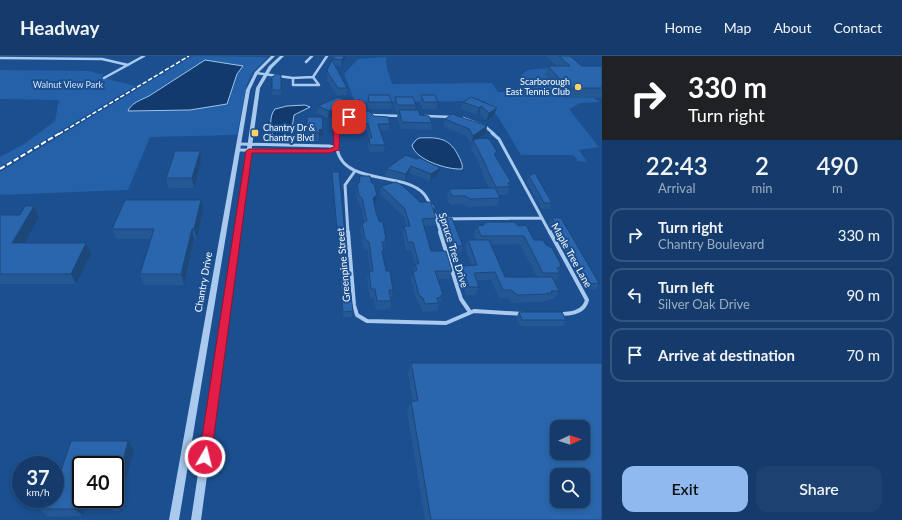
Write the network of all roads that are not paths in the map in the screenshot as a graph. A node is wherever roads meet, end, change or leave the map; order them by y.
1 (144, 56) edge
2 (273, 56) edge
3 (282, 56) edge
4 (312, 56) edge
5 (326, 56) edge
6 (0, 58) edge
7 (306, 62) dead end
8 (128, 64) junction
9 (256, 74) junction
10 (264, 75) junction
11 (313, 77) junction
12 (104, 78) dead end
13 (293, 78) junction
14 (409, 116) edge
15 (424, 116) edge
16 (238, 147) junction
17 (249, 148) junction
18 (337, 148) junction
19 (355, 171) junction
20 (541, 218) junction
21 (436, 219) junction
22 (470, 312) junction
23 (530, 314) edge
24 (553, 314) edge
25 (174, 520) edge
26 (196, 520) edge

1 - 8 street
2 - 9 street, Chantry Drive
3 - 10 street
4 - 7 street
5 - 11 street
6 - 8 street
8 - 12 street
9 - 10 street
9 - 16 street, Chantry Drive
10 - 13 street
10 - 17 street
11 - 13 street
11 - 13 street
14 - 18 street
15 - 20 street, Maple Tree Lane
16 - 17 street
16 - 17 street
16 - 25 street, Chantry Drive
17 - 18 street
17 - 18 street
17 - 26 street
18 - 19 street
19 - 21 street, Spruce Tree Drive
19 - 22 street, Greenpine Street
20 - 21 street
20 - 24 street, Maple Tree Lane
21 - 22 street, Spruce Tree Drive
22 - 23 street

